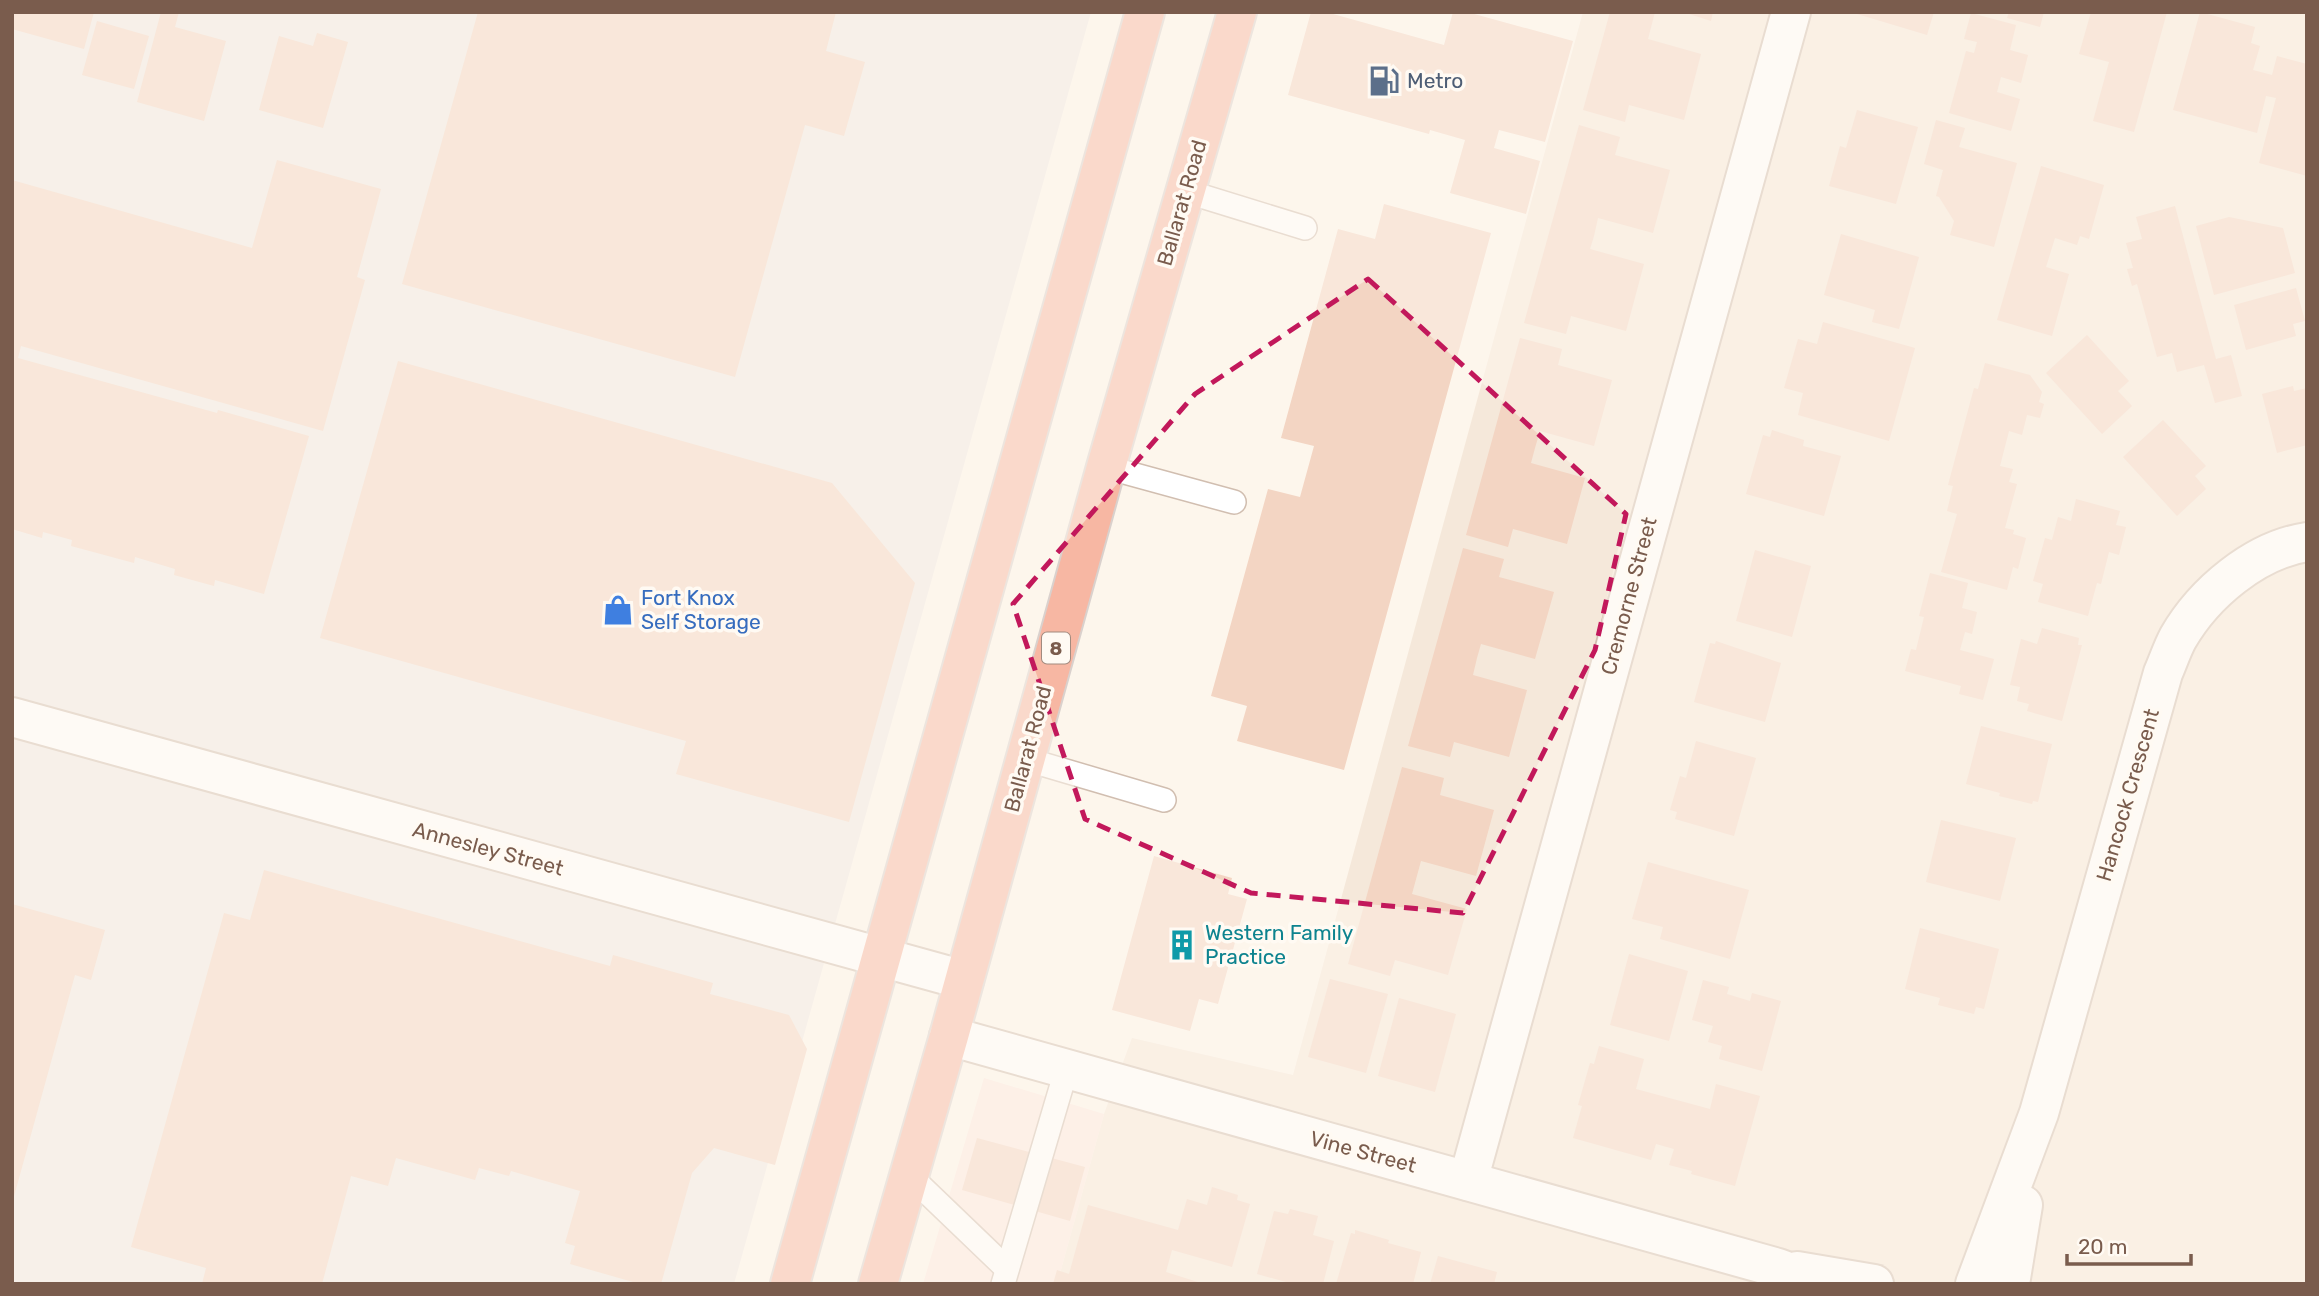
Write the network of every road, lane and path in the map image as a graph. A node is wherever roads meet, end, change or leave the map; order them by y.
1 (1145, 12) edge
2 (1237, 12) edge
3 (1791, 12) edge
4 (1185, 191) junction
5 (1305, 228) dead end
6 (1106, 467) junction
7 (1234, 502) dead end
8 (2307, 542) edge
9 (12, 717) edge
10 (1026, 758) junction
11 (1164, 800) dead end
12 (881, 957) junction
13 (964, 980) junction
14 (949, 1036) junction
15 (1066, 1071) junction
16 (2039, 1113) junction
17 (908, 1174) junction
18 (1468, 1181) junction
19 (1778, 1268) junction
20 (1005, 1277) edge
21 (790, 1284) edge
22 (878, 1284) edge
23 (1821, 1284) edge
24 (1874, 1284) edge
25 (1976, 1284) edge
26 (2010, 1284) edge

1 - 12 highway
2 - 4 highway, Ballarat Road / 8
3 - 18 street, Cremorne Street
4 - 5 lane
4 - 6 highway, Ballarat Road / 8
6 - 7 lane
6 - 10 highway, Ballarat Road / 8
8 - 16 street, Hancock Crescent
9 - 12 street, Annesley Street
10 - 11 lane
10 - 13 highway, Ballarat Road / 8
12 - 13 street, Annesley Street
12 - 21 highway
13 - 14 highway, Ballarat Road / 8
14 - 15 street, Vine Street
14 - 17 highway, Ballarat Road / 8
15 - 18 street, Vine Street
15 - 20 lane
16 - 25 street, Hancock Crescent
16 - 26 street, Hancock Crescent
17 - 20 lane
17 - 22 highway, Ballarat Road / 8
18 - 19 street, Vine Street
19 - 23 street, Vine Street
19 - 24 street, Vine Street

